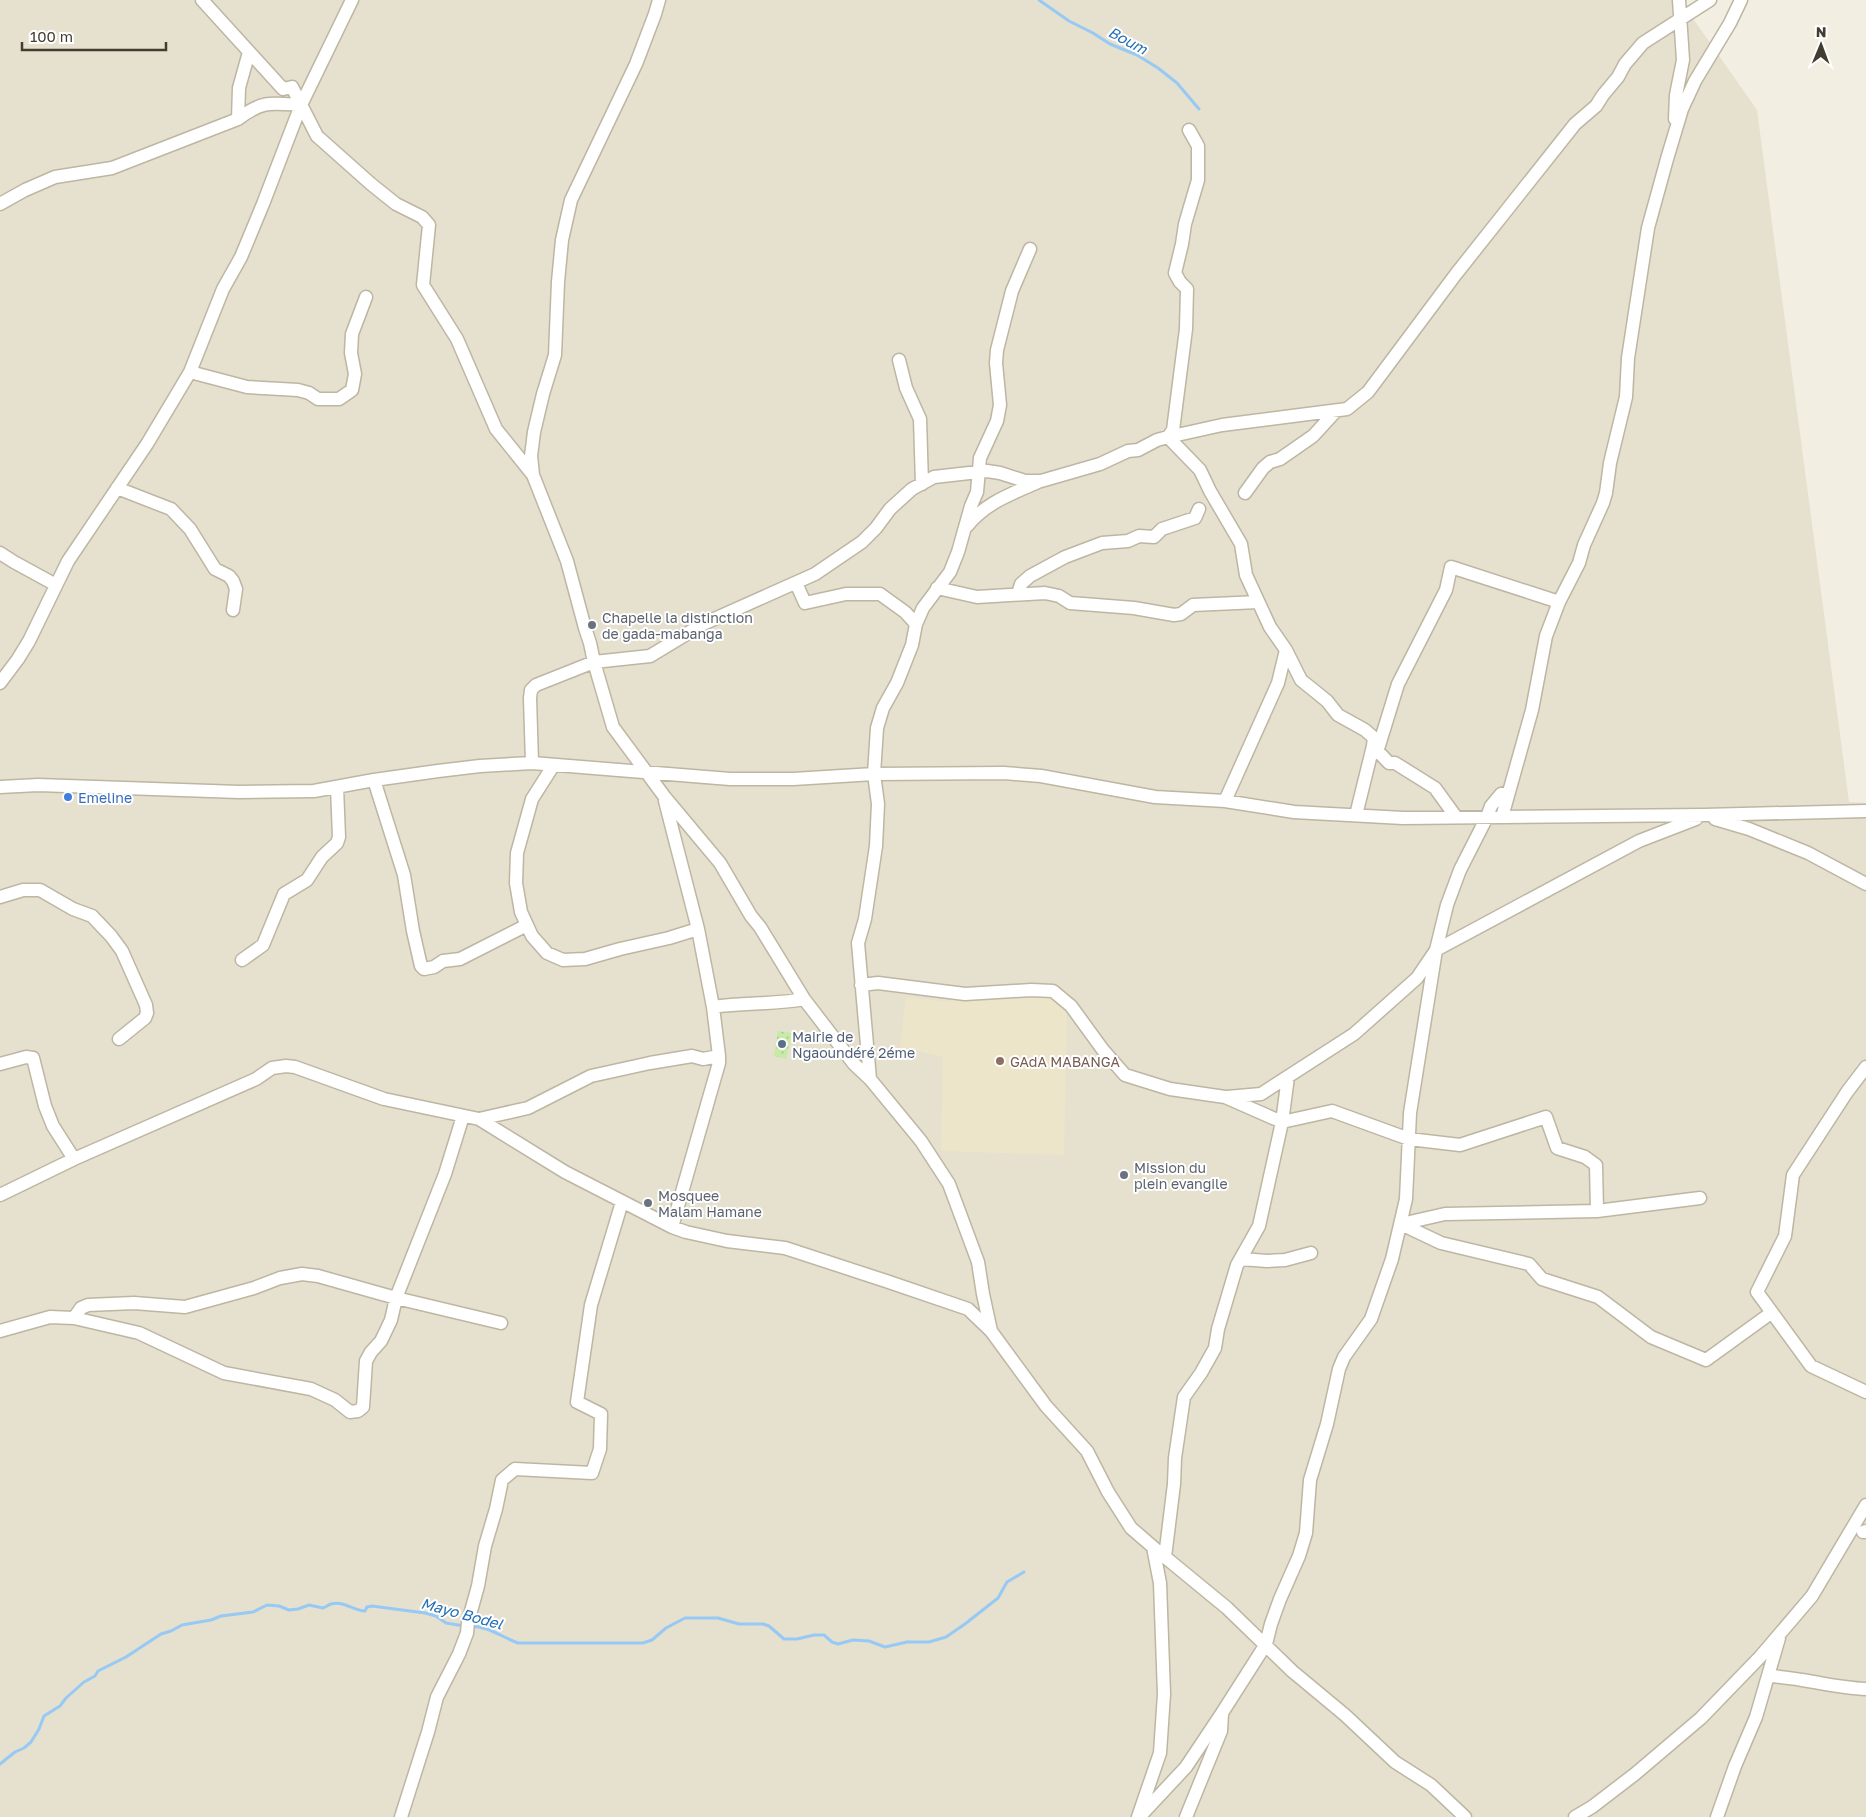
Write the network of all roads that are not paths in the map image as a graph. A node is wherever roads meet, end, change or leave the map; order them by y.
1 (202, 0) edge
2 (352, 0) edge
3 (659, 0) edge
4 (1678, 0) edge
5 (1710, 0) edge
6 (1741, 0) edge
7 (1679, 20) junction
8 (249, 52) junction
9 (301, 105) junction
10 (238, 119) junction
11 (1676, 126) junction
12 (1189, 130) dead end
13 (0, 204) edge
14 (1030, 249) dead end
15 (366, 297) dead end
16 (898, 360) dead end
17 (190, 372) junction
18 (1336, 411) junction
19 (1168, 437) junction
20 (979, 473) junction
21 (533, 475) junction
22 (1041, 481) junction
23 (922, 484) junction
24 (117, 488) junction
25 (1245, 493) dead end
26 (1199, 509) dead end
27 (965, 528) junction
28 (0, 553) edge
29 (796, 583) junction
30 (56, 585) junction
31 (936, 588) junction
32 (1018, 594) junction
33 (1258, 602) junction
34 (1559, 602) junction
35 (233, 610) dead end
36 (916, 624) junction
37 (1286, 650) junction
38 (594, 662) junction
39 (0, 683) edge
40 (1375, 749) junction
41 (532, 763) junction
42 (553, 766) junction
43 (648, 773) junction
44 (874, 774) junction
45 (374, 780) junction
46 (0, 787) edge
47 (337, 787) junction
48 (1509, 792) junction
49 (664, 796) junction
50 (1225, 801) junction
51 (1866, 811) edge
52 (1356, 815) junction
53 (1704, 815) junction
54 (1456, 817) junction
55 (1502, 817) junction
56 (1487, 818) junction
57 (1866, 884) edge
58 (0, 897) edge
59 (527, 925) junction
60 (698, 929) junction
61 (1436, 950) junction
62 (242, 960) dead end
63 (861, 985) junction
64 (804, 999) junction
65 (713, 1007) junction
66 (118, 1040) dead end
67 (719, 1056) junction
68 (0, 1064) edge
69 (1866, 1067) edge
70 (1288, 1077) junction
71 (870, 1079) junction
72 (1225, 1097) junction
73 (463, 1116) junction
74 (479, 1119) junction
75 (1282, 1122) junction
76 (1409, 1139) junction
77 (74, 1158) junction
78 (0, 1195) edge
79 (1700, 1198) dead end
80 (622, 1202) junction
81 (1597, 1211) junction
82 (1401, 1224) junction
83 (672, 1227) junction
84 (1312, 1253) dead end
85 (1237, 1265) junction
86 (396, 1298) junction
87 (1771, 1313) junction
88 (74, 1318) junction
89 (501, 1323) dead end
90 (0, 1331) edge
91 (991, 1331) junction
92 (1866, 1392) edge
93 (1866, 1505) edge
94 (1865, 1532) edge
95 (1848, 1536) junction
96 (1154, 1547) junction
97 (1165, 1557) junction
98 (1781, 1633) junction
99 (1266, 1644) junction
100 (1768, 1676) junction
101 (1866, 1689) edge
102 (1222, 1713) junction
103 (401, 1817) edge
104 (1139, 1817) edge
105 (1186, 1817) edge
106 (1465, 1817) edge
107 (1575, 1817) edge
108 (1717, 1817) edge

1 - 8 street
2 - 9 street
3 - 21 street
4 - 7 street
5 - 7 street
6 - 11 street
7 - 11 street
7 - 18 street
8 - 9 street
8 - 10 street
9 - 10 street
9 - 17 street
9 - 21 street
10 - 13 street
11 - 34 street
12 - 19 street
14 - 20 street
15 - 17 street
16 - 23 street
17 - 24 street
18 - 19 street
18 - 25 street
19 - 22 street
19 - 33 street
20 - 22 street
20 - 23 street
20 - 27 street
21 - 38 street
22 - 27 street
23 - 29 street
24 - 30 street
24 - 35 street
26 - 32 street
27 - 31 street
28 - 30 street
29 - 36 street
29 - 38 street
30 - 39 street
31 - 32 street
31 - 36 street
32 - 33 street
33 - 37 street
34 - 40 street
34 - 48 street
36 - 44 street
37 - 40 street
37 - 50 street
38 - 41 street
38 - 43 street
40 - 52 street
40 - 54 street
41 - 42 street
41 - 45 street
42 - 43 street
42 - 59 street
43 - 44 street
43 - 49 street
44 - 50 street
44 - 63 street
45 - 47 street
45 - 59 street
46 - 47 street
47 - 62 street
48 - 55 street
48 - 56 street
49 - 60 street
49 - 64 street
50 - 52 street
51 - 53 street
52 - 54 street
53 - 55 street
53 - 57 street
53 - 61 street
54 - 56 street
55 - 56 street
56 - 61 street
58 - 66 street
59 - 60 street
60 - 65 street
61 - 70 street
61 - 76 street
63 - 71 street
63 - 72 street
64 - 65 street
64 - 71 street
65 - 67 street
67 - 74 street
67 - 83 street
68 - 77 street
69 - 87 street
70 - 72 street
70 - 75 street
71 - 91 street
72 - 75 street
73 - 74 street
73 - 77 street
73 - 86 street
74 - 80 street
75 - 76 street
75 - 85 street
76 - 81 street
76 - 82 street
77 - 78 street
79 - 81 street
80 - 83 street
80 - 103 street
81 - 82 street
82 - 87 street
82 - 99 street
83 - 91 street
84 - 85 street
85 - 97 street
86 - 88 street
86 - 88 street
86 - 89 street
87 - 92 street
88 - 90 street
91 - 96 street
93 - 95 street
94 - 95 street
95 - 98 street
96 - 97 street
96 - 104 street
97 - 99 street
98 - 100 street
98 - 107 street
99 - 102 street
99 - 106 street
100 - 101 street
100 - 108 street
102 - 104 street
102 - 105 street

